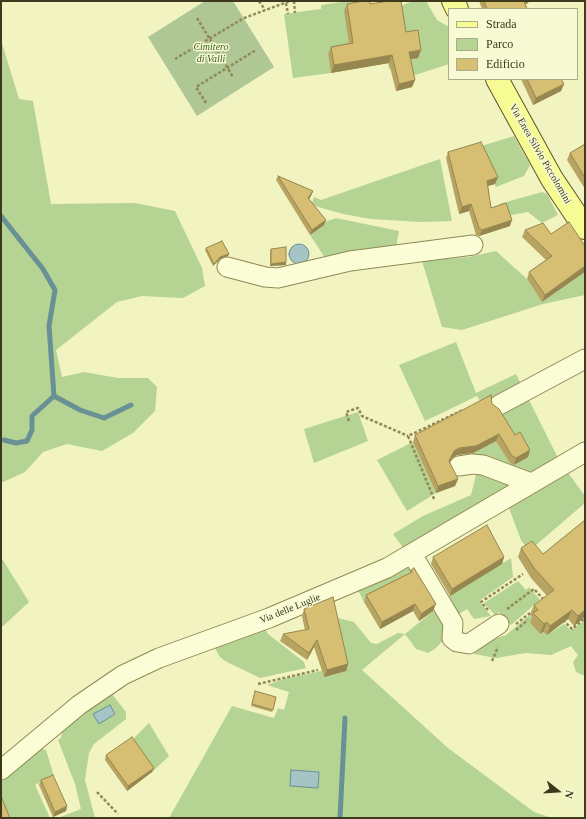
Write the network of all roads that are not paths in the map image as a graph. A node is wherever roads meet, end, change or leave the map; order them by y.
1 (498, 80) edge
2 (585, 228) edge
3 (473, 245) dead end
4 (227, 267) dead end
5 (585, 359) edge
6 (499, 405) dead end
7 (585, 452) edge
8 (459, 466) dead end
9 (531, 483) junction
10 (412, 554) junction
11 (503, 617) road end
12 (1, 770) edge

1 - 2 main road, Via Enea Silvio Piccolomini
3 - 4 street
5 - 6 street
7 - 9 street, Via delle Luglie
8 - 9 street
9 - 10 street, Via delle Luglie
10 - 11 street
10 - 12 street, Via delle Luglie

